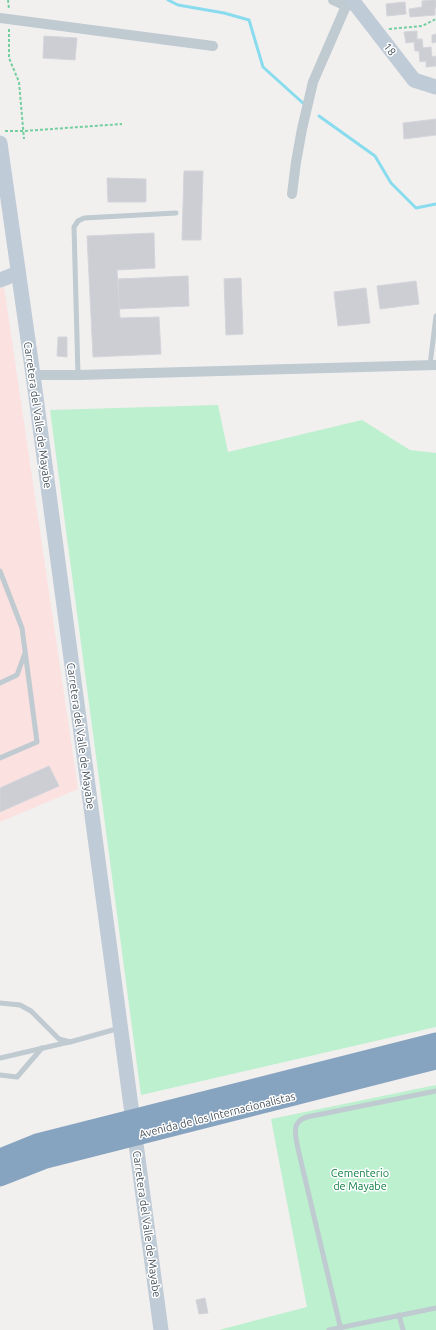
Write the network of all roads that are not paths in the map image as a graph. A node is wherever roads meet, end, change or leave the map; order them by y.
1 (333, 0) edge
2 (351, 3) edge
3 (4, 19) edge
4 (213, 46) dead end
5 (436, 87) edge
6 (0, 143) edge
7 (292, 194) dead end
8 (176, 213) dead end
9 (18, 274) junction
10 (0, 280) edge
11 (436, 316) edge
12 (434, 363) edge
13 (33, 375) junction
14 (78, 375) junction
15 (0, 571) edge
16 (26, 652) junction
17 (0, 683) edge
18 (0, 758) edge
19 (0, 1003) edge
20 (120, 1028) junction
21 (70, 1042) junction
22 (436, 1042) edge
23 (42, 1048) junction
24 (0, 1058) edge
25 (436, 1060) edge
26 (0, 1075) edge
27 (436, 1091) edge
28 (133, 1127) junction
29 (0, 1158) edge
30 (0, 1177) edge
31 (436, 1308) edge
32 (399, 1315) junction
33 (341, 1328) edge
34 (161, 1330) edge
35 (329, 1330) edge
36 (403, 1330) edge

1 - 2 street
2 - 5 main road, 18
2 - 7 street
3 - 4 street
6 - 9 main road, Carretera del Valle de Mayabe
8 - 14 lane
9 - 10 main road
9 - 13 main road, Carretera del Valle de Mayabe
11 - 12 lane
12 - 14 street
13 - 14 street
13 - 20 main road, Carretera del Valle de Mayabe
15 - 16 lane
16 - 17 lane
16 - 18 lane
19 - 21 lane
20 - 21 lane
20 - 28 main road, Carretera del Valle de Mayabe
21 - 23 lane
22 - 28 highway, Avenida de los Internacionalistas
23 - 24 lane
23 - 26 lane
25 - 28 highway, Avenida de los Internacionalistas
27 - 33 lane
28 - 29 highway, Avenida de los Internacionalistas
28 - 30 highway, Avenida de los Internacionalistas
28 - 34 main road, Carretera del Valle de Mayabe
31 - 32 lane
32 - 33 lane
32 - 36 lane
33 - 35 lane

